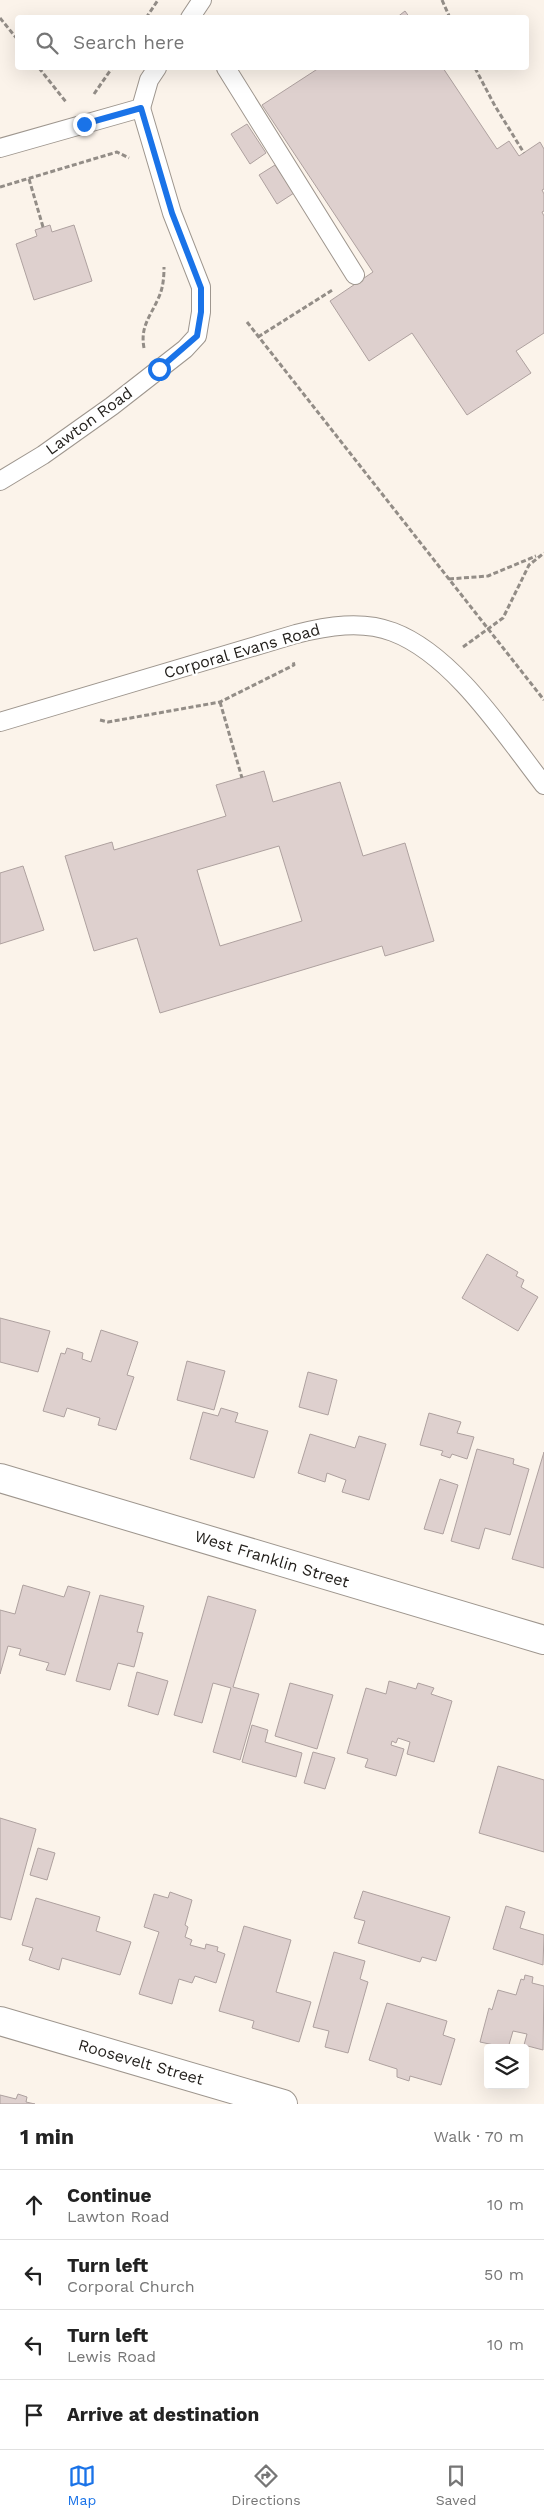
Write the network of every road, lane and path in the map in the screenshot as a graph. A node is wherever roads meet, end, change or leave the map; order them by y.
1 (158, 0) edge
2 (202, 0) edge
3 (442, 0) edge
4 (148, 15) edge
5 (192, 15) edge
6 (449, 15) edge
7 (0, 18) edge
8 (15, 36) edge
9 (41, 70) edge
10 (111, 70) edge
11 (156, 70) edge
12 (227, 70) edge
13 (476, 70) edge
14 (92, 98) dead end
15 (69, 106) dead end
16 (141, 108) junction
17 (0, 148) edge
18 (524, 153) dead end
19 (132, 159) dead end
20 (29, 179) junction
21 (0, 188) edge
22 (43, 228) dead end
23 (161, 258) dead end
24 (355, 275) joint
25 (247, 322) dead end
26 (258, 337) junction
27 (159, 369) junction
28 (0, 481) edge
29 (544, 552) edge
30 (539, 554) junction
31 (448, 579) junction
32 (488, 630) junction
33 (462, 648) dead end
34 (293, 659) dead end
35 (544, 700) edge
36 (220, 702) junction
37 (98, 720) dead end
38 (0, 722) edge
39 (242, 778) dead end
40 (544, 785) edge
41 (0, 1478) edge
42 (544, 1640) edge
43 (0, 2021) edge
44 (282, 2104) edge

1 - 4 path
2 - 5 lane
3 - 6 path
7 - 8 path
9 - 15 path
10 - 14 path
11 - 16 lane
12 - 24 lane
13 - 18 path
16 - 17 lane
16 - 27 lane, Lawton Road
19 - 20 path
20 - 21 path
20 - 22 path
23 - 27 path
24 - 26 path
25 - 26 path
26 - 31 path
27 - 28 lane, Lawton Road
29 - 30 path
30 - 31 path
30 - 32 path
31 - 32 path
32 - 33 path
32 - 35 path
34 - 36 path
36 - 37 path
36 - 39 path
38 - 40 lane, Corporal Evans Road
41 - 42 street, West Franklin Street
43 - 44 street, Roosevelt Street

